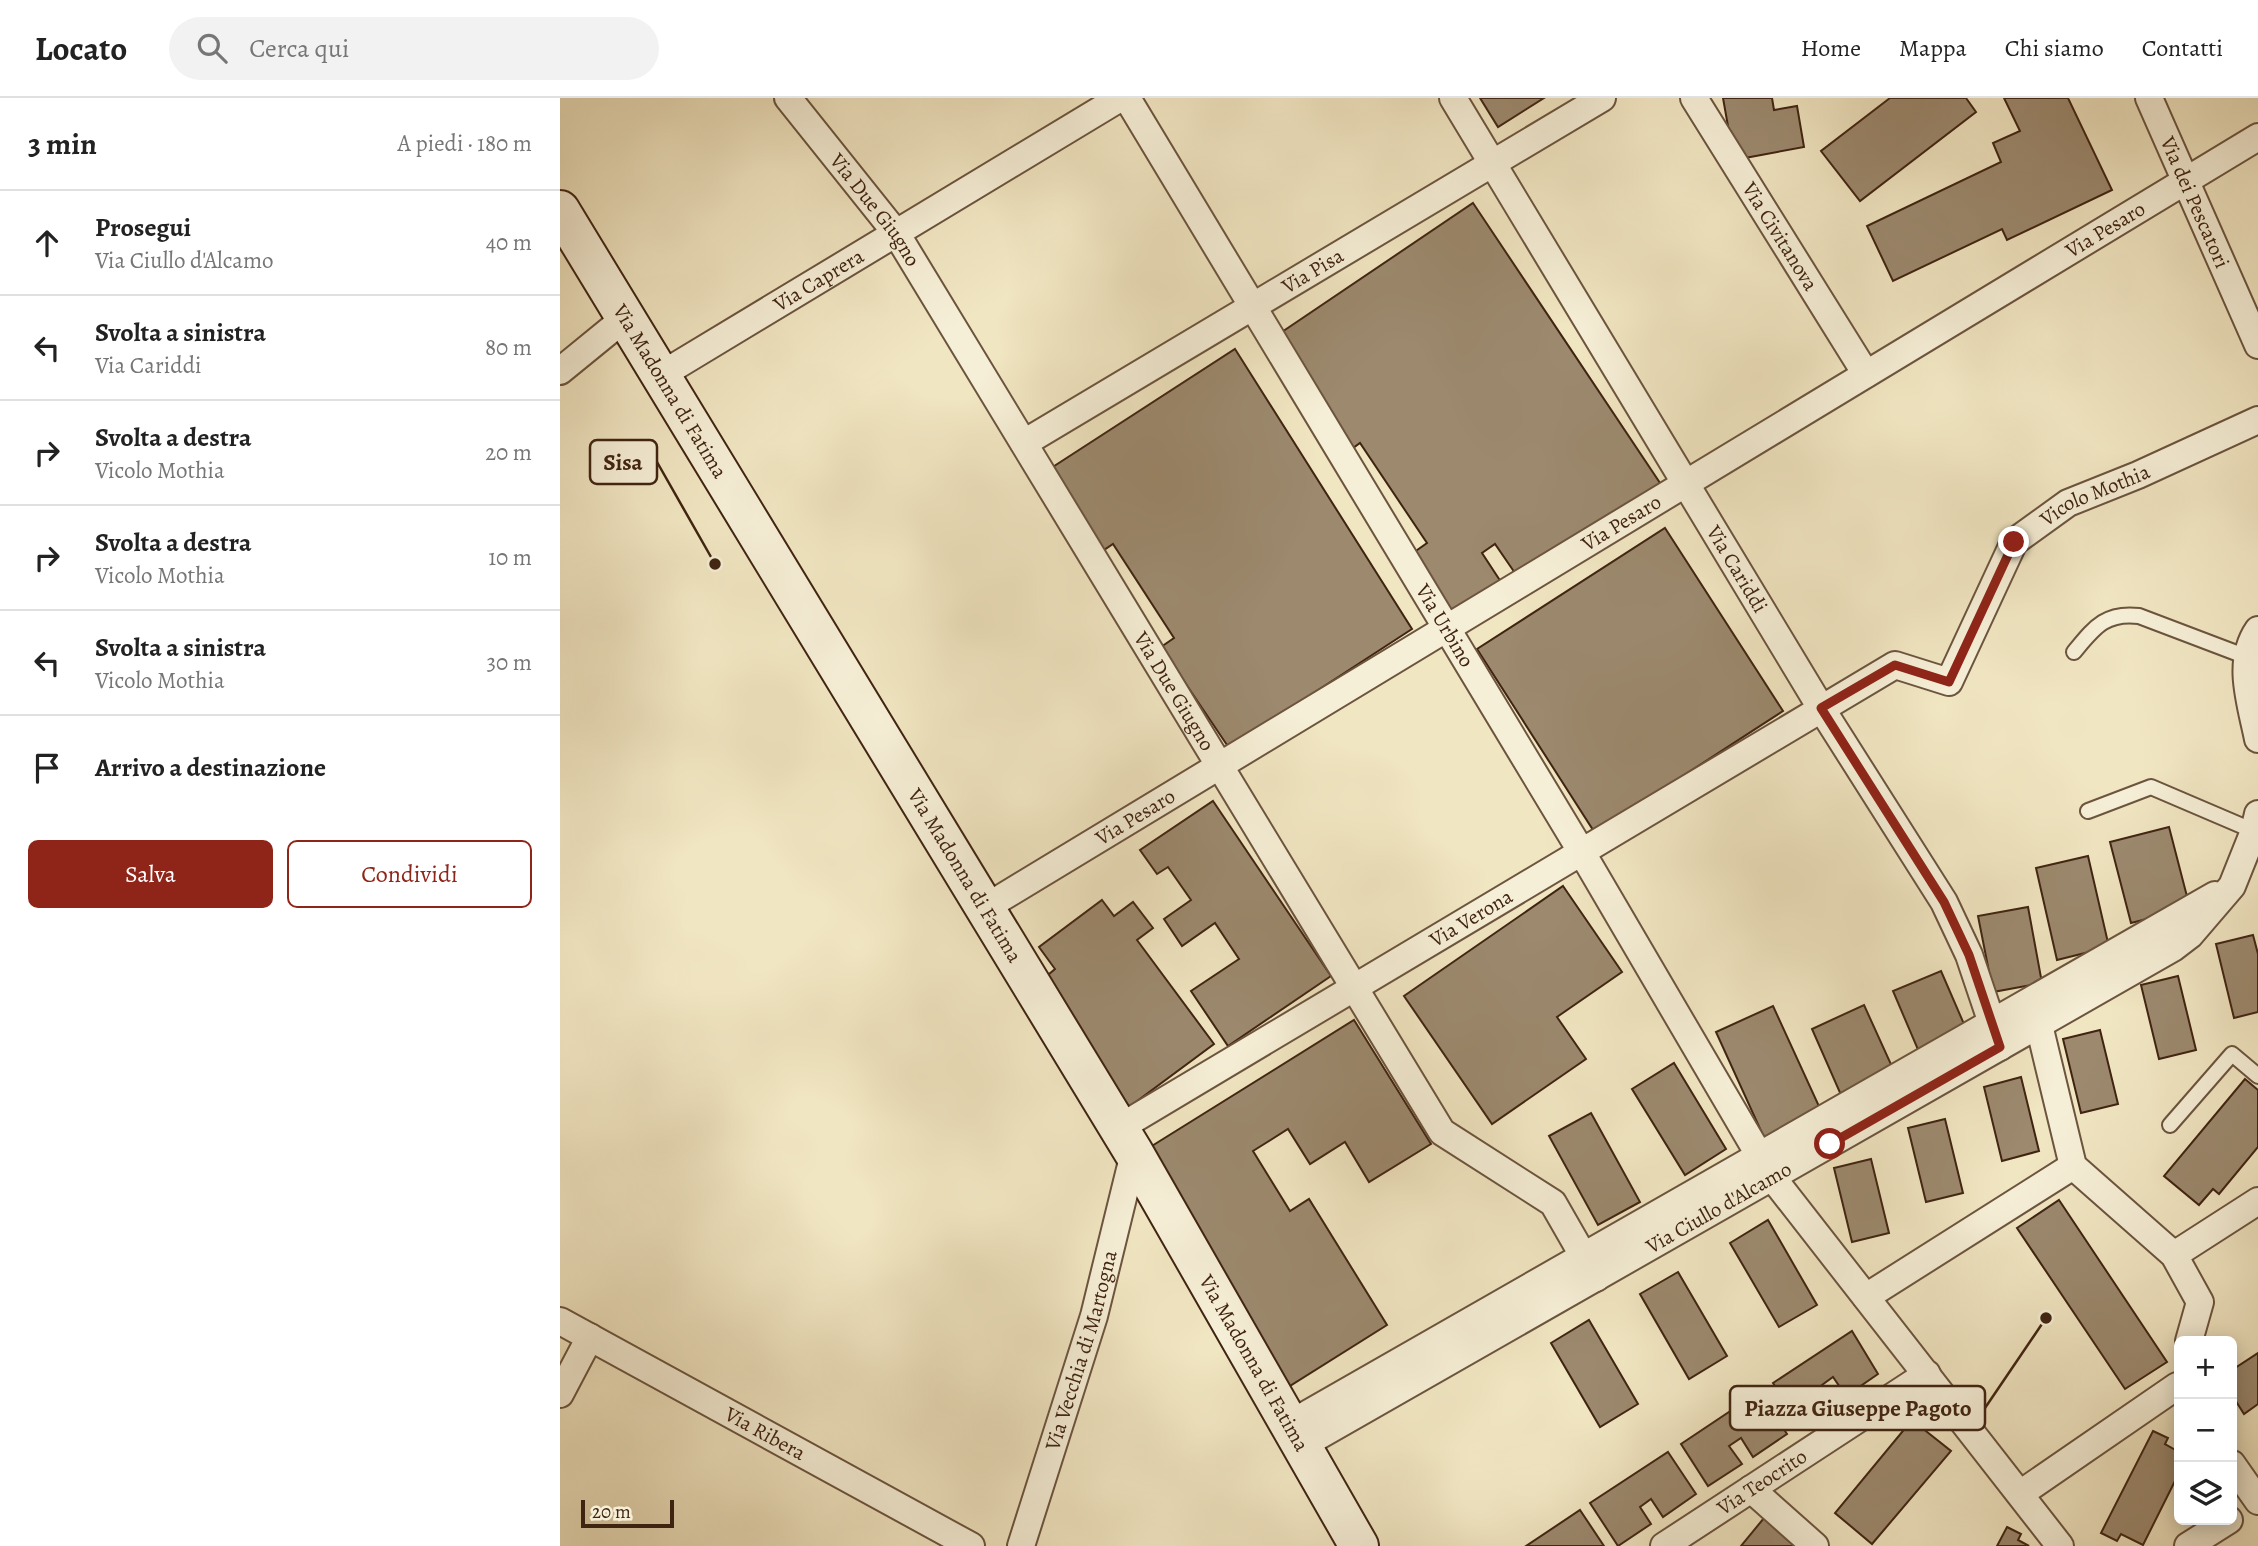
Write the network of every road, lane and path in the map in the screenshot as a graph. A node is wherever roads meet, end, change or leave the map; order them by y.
1 (788, 98) edge
2 (1120, 98) edge
3 (1127, 98) edge
4 (1454, 98) edge
5 (1602, 98) edge
6 (1694, 98) edge
7 (2149, 98) edge
8 (2258, 137) edge
9 (1493, 163) junction
10 (2186, 181) junction
11 (560, 210) edge
12 (896, 233) junction
13 (1253, 306) junction
14 (625, 318) junction
15 (2258, 345) edge
16 (560, 370) edge
17 (1866, 374) junction
18 (661, 375) junction
19 (2258, 420) edge
20 (1024, 443) junction
21 (1685, 484) junction
22 (1447, 628) junction
23 (2258, 630) edge
24 (2074, 652) dead end
25 (2247, 657) junction
26 (1821, 708) junction
27 (2258, 739) edge
28 (1220, 766) junction
29 (2088, 811) dead end
30 (2256, 823) edge
31 (1581, 851) junction
32 (2232, 886) junction
33 (983, 909) junction
34 (1354, 987) junction
35 (2039, 1025) junction
36 (1996, 1035) junction
37 (2258, 1076) edge
38 (2170, 1125) dead end
39 (1126, 1141) junction
40 (1766, 1166) junction
41 (2073, 1166) junction
42 (2258, 1201) edge
43 (2174, 1255) junction
44 (1590, 1267) junction
45 (1866, 1297) junction
46 (560, 1321) edge
47 (2190, 1336) edge
48 (590, 1337) junction
49 (1927, 1374) junction
50 (2174, 1388) edge
51 (560, 1394) edge
52 (1294, 1436) junction
53 (2237, 1471) edge
54 (1751, 1489) junction
55 (2020, 1494) junction
56 (2258, 1501) edge
57 (2237, 1514) edge
58 (2221, 1525) edge
59 (971, 1546) edge
60 (1021, 1546) edge
61 (1359, 1546) edge
62 (1664, 1546) edge
63 (1815, 1546) edge
64 (2060, 1546) edge
65 (2188, 1546) edge

1 - 12 street, Via Due Giugno
2 - 12 street, Via Caprera
3 - 13 street, Via Urbino
4 - 9 street, Via Cariddi
5 - 9 street, Via Pisa
6 - 17 street, Via Civitanova
7 - 10 street, Via dei Pescatori
8 - 10 street, Via Pesaro
9 - 13 street, Via Pisa
9 - 21 street, Via Cariddi
10 - 15 street, Via dei Pescatori
10 - 17 street, Via Pesaro
11 - 14 street, Via Madonna di Fatima
12 - 18 street, Via Caprera
12 - 20 street, Via Due Giugno
13 - 20 street, Via Pisa
13 - 22 street, Via Urbino
14 - 16 street
14 - 18 street, Via Madonna di Fatima
17 - 21 street, Via Pesaro
18 - 33 street, Via Madonna di Fatima
19 - 26 street, Vicolo Mothia
20 - 28 street, Via Due Giugno
21 - 22 street, Via Pesaro
21 - 26 street, Via Cariddi
22 - 28 street, Via Pesaro
22 - 31 street, Via Urbino
23 - 25 street
24 - 25 lane
25 - 27 street
26 - 31 street, Via Verona
26 - 36 street, Via Cariddi
28 - 33 street, Via Pesaro
28 - 34 street, Via Due Giugno
29 - 30 lane
30 - 32 street, Via Ciullo d'Alcamo
31 - 34 street, Via Verona
31 - 40 street, Via Urbino
32 - 35 street, Via Ciullo d'Alcamo
32 - 36 street, Via Ciullo d'Alcamo
33 - 39 street, Via Madonna di Fatima
34 - 39 street, Via Verona
34 - 44 street, Via Due Giugno
35 - 36 street, Via Ciullo d'Alcamo
35 - 41 street
36 - 40 street, Via Ciullo d'Alcamo
37 - 38 lane
39 - 52 street, Via Madonna di Fatima
39 - 60 street, Via Vecchia di Martogna
40 - 44 street, Via Ciullo d'Alcamo
40 - 45 street, Via Urbino
41 - 43 street
41 - 45 street
42 - 43 street
43 - 47 street
44 - 52 street, Via Ciullo d'Alcamo
45 - 49 street, Via Urbino
46 - 48 street, Via Ribera
48 - 51 street
48 - 59 street, Via Ribera
49 - 54 street, Via Teocrito
49 - 55 street, Via Urbino
50 - 55 street
52 - 61 street, Via Madonna di Fatima
53 - 56 street
54 - 62 street, Via Teocrito
54 - 63 street
55 - 64 street, Via Urbino
56 - 57 street
58 - 65 street

